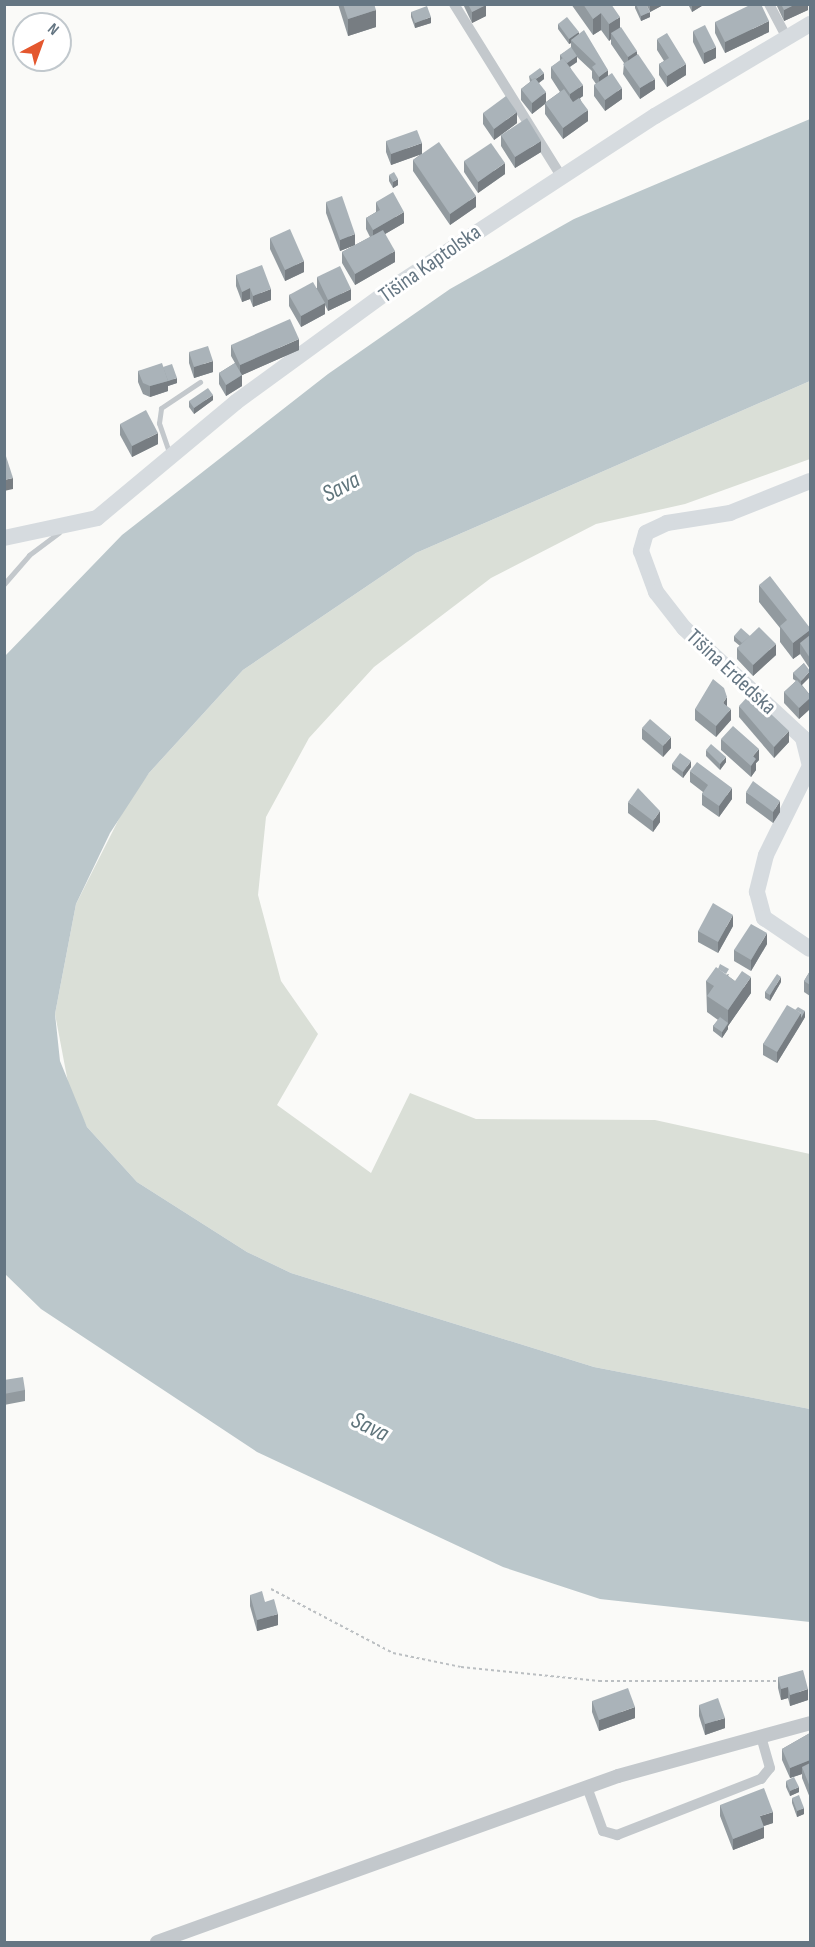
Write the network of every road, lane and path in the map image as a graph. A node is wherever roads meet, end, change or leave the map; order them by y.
1 (454, 4) edge
2 (769, 4) edge
3 (810, 24) edge
4 (810, 33) edge
5 (788, 38) junction
6 (561, 176) junction
7 (200, 382) dead end
8 (170, 457) junction
9 (810, 481) edge
10 (68, 526) junction
11 (4, 538) edge
12 (4, 584) edge
13 (810, 949) edge
14 (271, 1589) dead end
15 (786, 1681) edge
16 (810, 1723) edge
17 (761, 1737) junction
18 (587, 1787) junction
19 (157, 1942) edge

1 - 6 street
2 - 5 street
3 - 5 main road, Tišina Kaptolska
4 - 5 lane
5 - 6 main road, Tišina Kaptolska
6 - 8 main road, Tišina Kaptolska
7 - 8 lane
8 - 10 main road, Tišina Kaptolska
9 - 13 main road, Tišina Erdedska
10 - 11 main road, Tišina Kaptolska
10 - 12 lane
14 - 15 path
16 - 17 street
17 - 18 street
17 - 18 street
18 - 19 street

